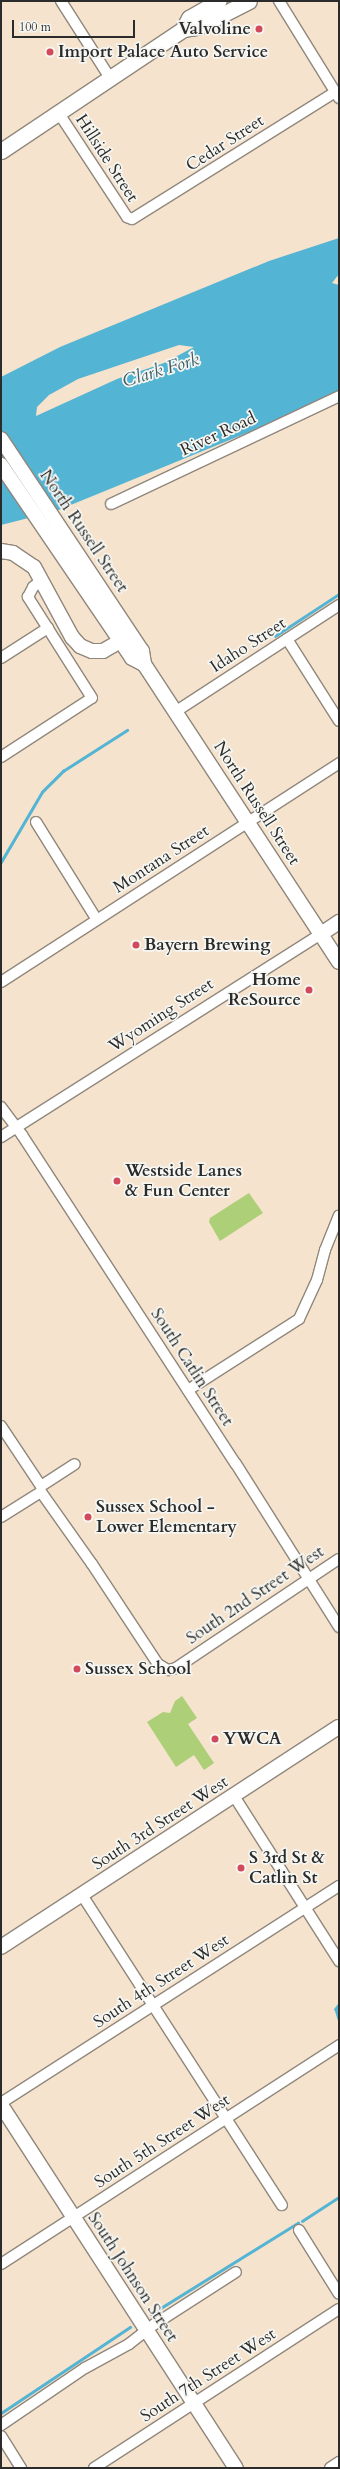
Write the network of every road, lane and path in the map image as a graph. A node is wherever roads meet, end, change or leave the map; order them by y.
1 (61, 1) edge
2 (218, 1) edge
3 (249, 1) edge
4 (279, 1) edge
5 (183, 29) junction
6 (110, 78) junction
7 (337, 95) edge
8 (58, 112) junction
9 (1, 151) edge
10 (132, 219) joint
11 (339, 396) edge
12 (1, 439) edge
13 (1, 465) edge
14 (111, 504) dead end
15 (1, 551) edge
16 (42, 580) junction
17 (339, 605) edge
18 (48, 628) junction
19 (287, 639) junction
20 (120, 641) junction
21 (1, 658) edge
22 (144, 664) junction
23 (175, 712) junction
24 (339, 721) edge
25 (1, 757) edge
26 (339, 763) edge
27 (247, 821) junction
28 (36, 822) dead end
29 (97, 920) junction
30 (339, 922) edge
31 (321, 934) junction
32 (339, 962) edge
33 (1, 982) edge
34 (1, 1107) edge
35 (15, 1128) junction
36 (1, 1137) edge
37 (339, 1216) edge
38 (188, 1390) junction
39 (1, 1426) edge
40 (76, 1464) dead end
41 (41, 1489) junction
42 (1, 1516) edge
43 (339, 1559) edge
44 (308, 1578) junction
45 (339, 1627) edge
46 (339, 1727) edge
47 (234, 1796) junction
48 (339, 1886) edge
49 (82, 1895) junction
50 (305, 1908) junction
51 (1, 1947) edge
52 (339, 1961) edge
53 (152, 2005) junction
54 (339, 2045) edge
55 (1, 2104) edge
56 (225, 2119) junction
57 (282, 2205) dead end
58 (74, 2218) junction
59 (299, 2230) dead end
60 (1, 2264) edge
61 (236, 2272) dead end
62 (339, 2294) edge
63 (339, 2309) edge
64 (147, 2330) junction
65 (194, 2404) junction
66 (1, 2424) edge
67 (1, 2436) edge
68 (339, 2462) edge
69 (21, 2468) edge
70 (94, 2468) edge
71 (236, 2468) edge
72 (330, 2468) edge

1 - 6 street
2 - 5 main road
3 - 5 main road
4 - 7 street
5 - 6 main road
6 - 8 main road
7 - 10 street, Cedar Street
8 - 9 main road
8 - 10 street, Hillside Street
11 - 14 street, River Road
12 - 22 main road, North Russell Street
13 - 20 main road, North Russell Street
15 - 16 main road
16 - 18 street
16 - 20 main road
17 - 19 street, Idaho Street
18 - 21 street
18 - 25 street
19 - 23 street, Idaho Street
19 - 24 street
20 - 22 main road, North Russell Street
22 - 23 main road, North Russell Street
23 - 27 main road, North Russell Street
26 - 27 street, Montana Street
27 - 29 street, Montana Street
27 - 31 main road, North Russell Street
28 - 29 street
29 - 33 street, Montana Street
30 - 31 main road, Wyoming Street
31 - 32 main road, North Russell Street
31 - 35 street, Wyoming Street
34 - 35 street, South Catlin Street
35 - 36 street, Wyoming Street
35 - 38 street, South Catlin Street
37 - 38 street
38 - 44 street, South Catlin Street
39 - 41 street
40 - 41 street
41 - 42 street
41 - 44 street, South 2nd Street West
43 - 44 street, South 2nd Street West
44 - 45 street, South Catlin Street
46 - 47 main road, South 3rd Street West
47 - 49 main road, South 3rd Street West
47 - 50 street
48 - 50 street, South 4th Street West
49 - 51 main road, South 3rd Street West
49 - 53 street
50 - 52 street
50 - 53 street, South 4th Street West
53 - 55 street, South 4th Street West
53 - 56 street
54 - 56 street, South 5th Street West
55 - 58 main road, South Johnson Street
56 - 57 street
56 - 58 street, South 5th Street West
58 - 60 street, South 5th Street West
58 - 64 main road, South Johnson Street
59 - 62 street
61 - 64 street
63 - 65 street, South 7th Street West
64 - 65 main road, South Johnson Street
64 - 66 street
65 - 70 street, South 7th Street West
65 - 71 main road, South Johnson Street
67 - 69 street
68 - 72 street

